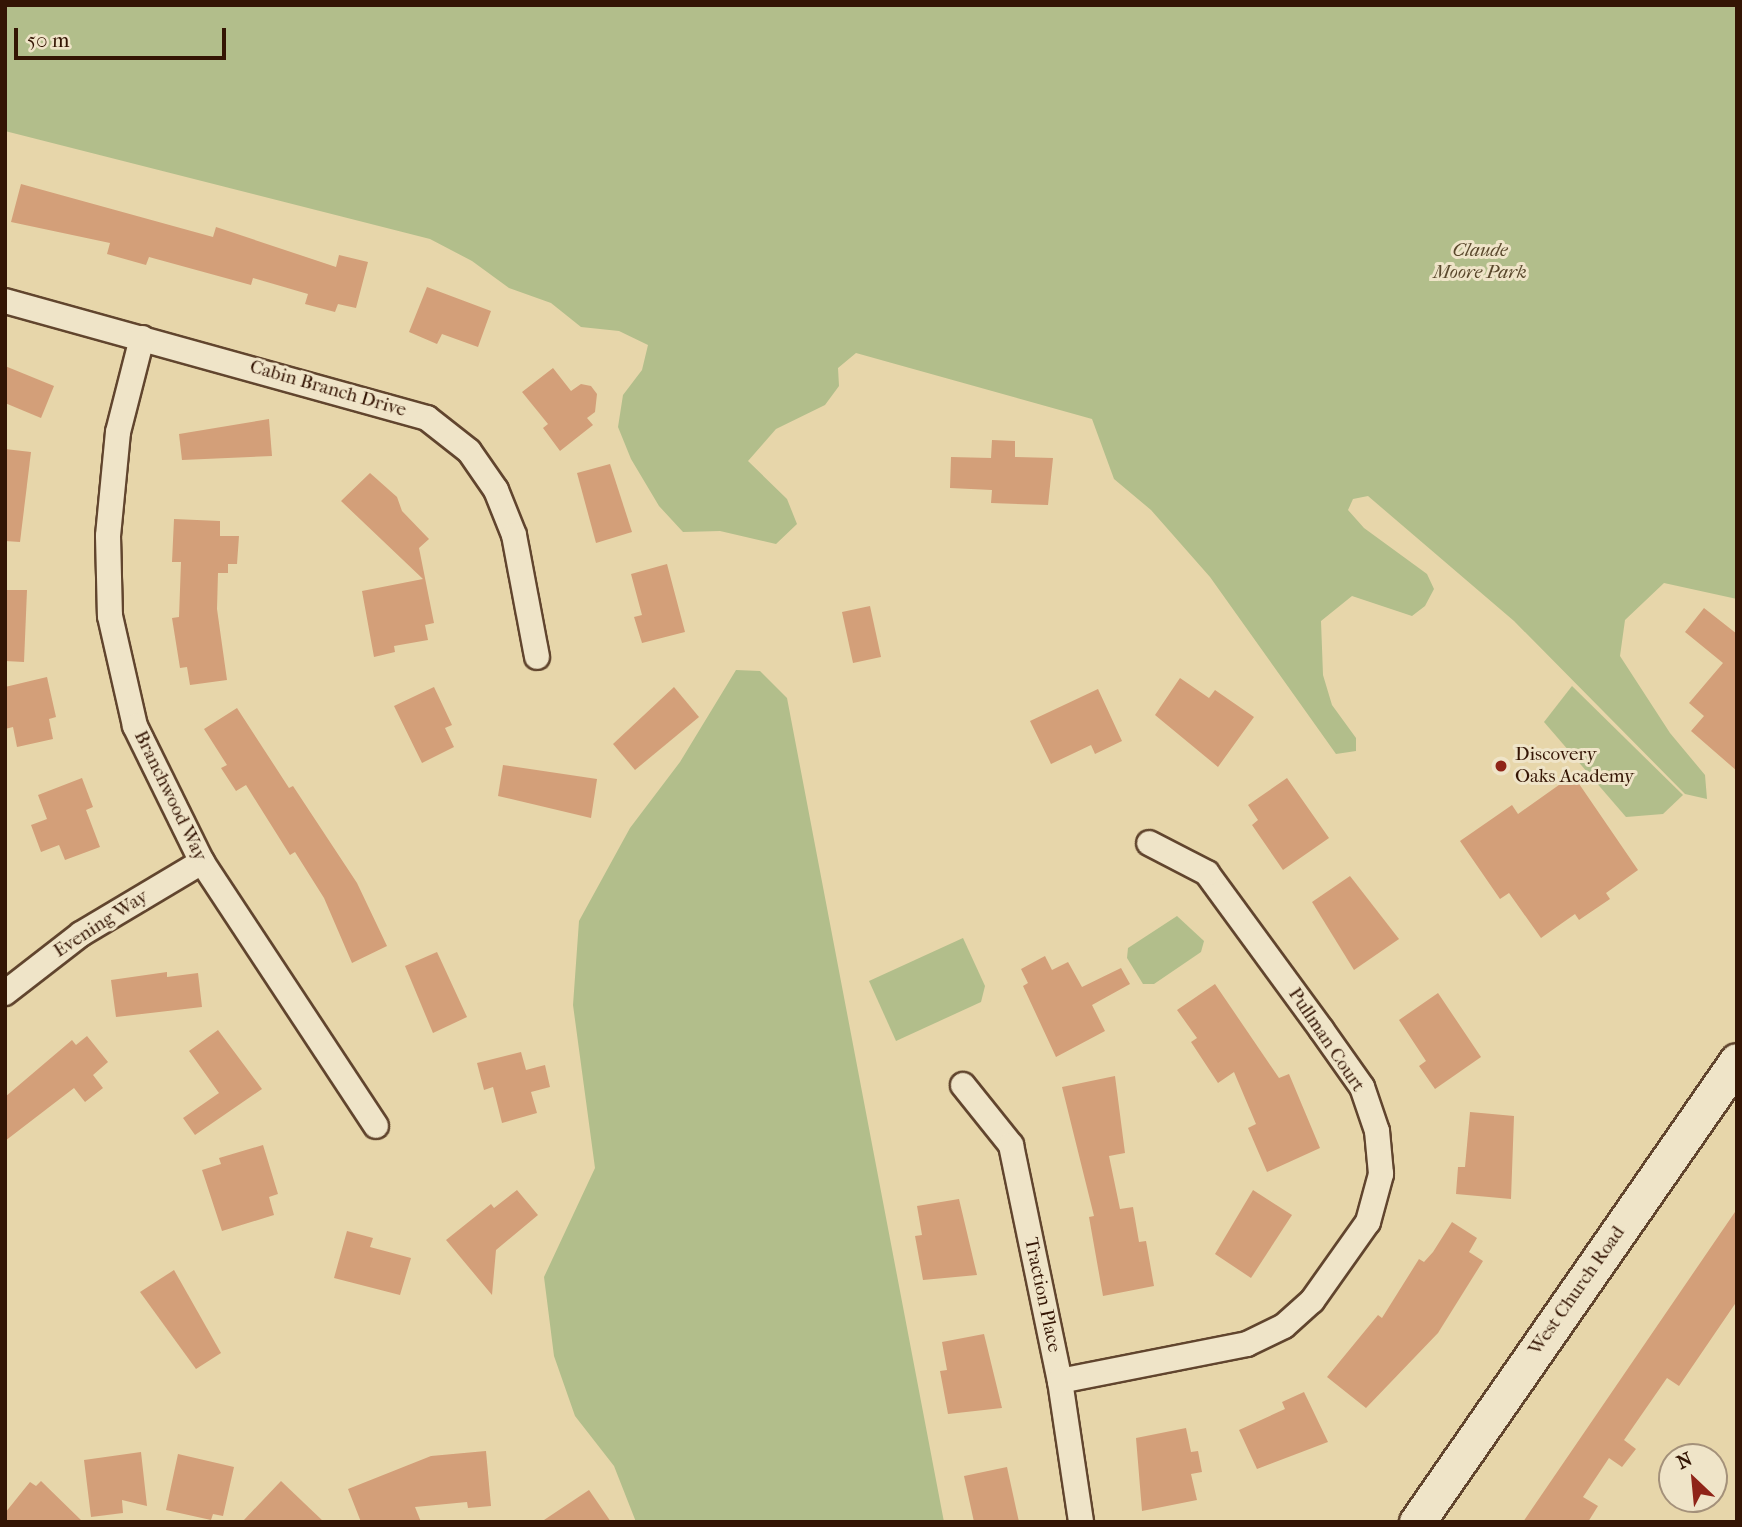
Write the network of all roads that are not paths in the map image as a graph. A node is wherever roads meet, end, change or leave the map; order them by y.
1 (5, 301) edge
2 (142, 338) junction
3 (537, 657) dead end
4 (1149, 843) dead end
5 (202, 862) junction
6 (5, 993) edge
7 (1737, 1061) edge
8 (963, 1085) dead end
9 (376, 1126) dead end
10 (1060, 1381) junction
11 (1081, 1522) edge
12 (1417, 1522) edge

1 - 2 street, Cabin Branch Drive
2 - 3 street, Cabin Branch Drive
2 - 5 street, Branchwood Way
4 - 10 street, Pullman Court
5 - 6 street, Evening Way
5 - 9 street, Branchwood Way
7 - 12 main road, West Church Road
8 - 10 street, Traction Place
10 - 11 street, Traction Place

